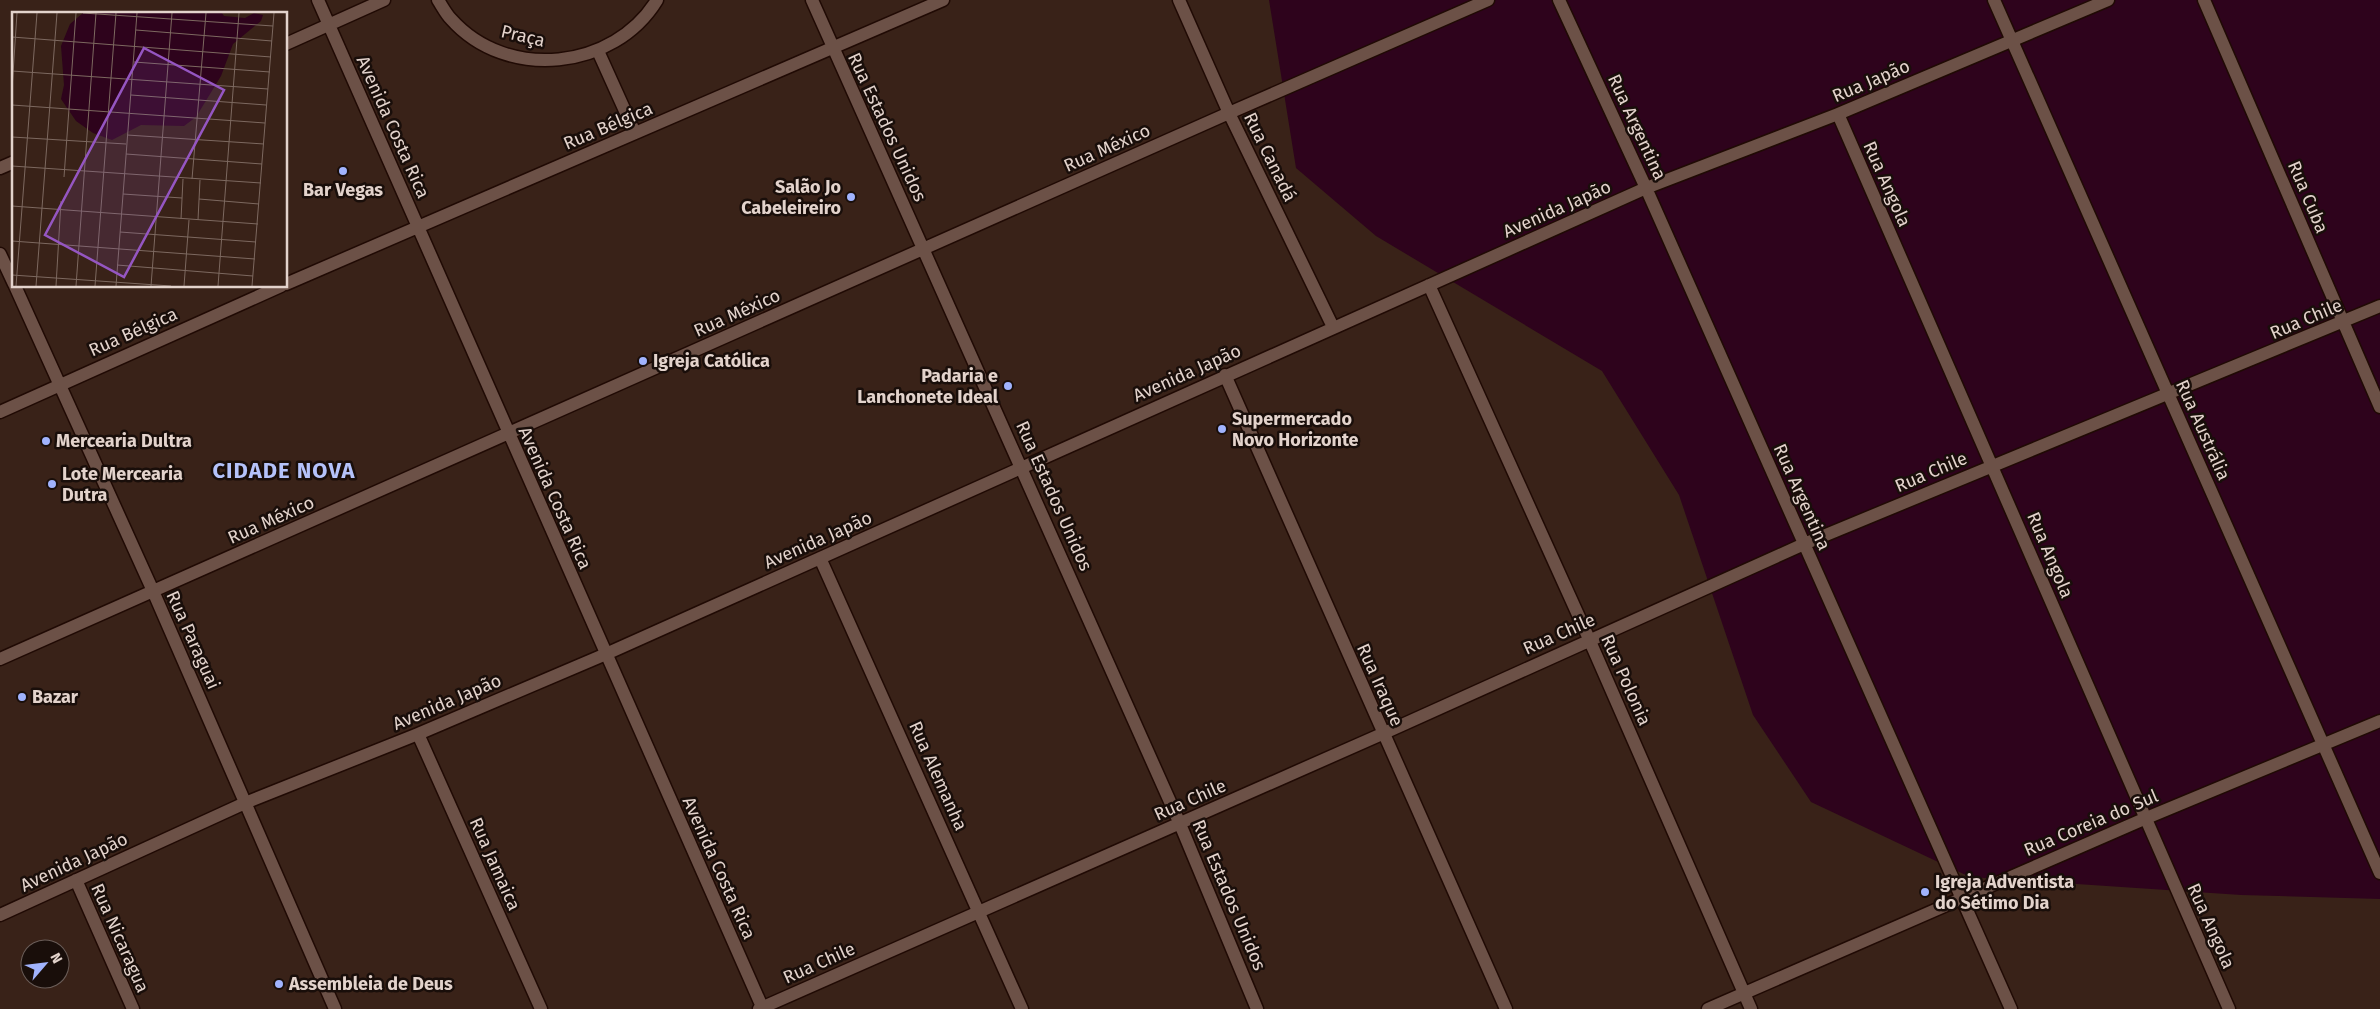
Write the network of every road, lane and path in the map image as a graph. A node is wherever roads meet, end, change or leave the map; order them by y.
1 (318, 0) edge
2 (384, 0) edge
3 (438, 0) edge
4 (657, 0) edge
5 (812, 0) edge
6 (943, 0) edge
7 (1179, 0) edge
8 (1488, 0) edge
9 (1559, 0) edge
10 (1994, 0) edge
11 (2108, 0) edge
12 (2204, 0) edge
13 (330, 26) junction
14 (2013, 40) junction
15 (288, 43) edge
16 (833, 49) junction
17 (598, 51) junction
18 (1229, 113) junction
19 (1838, 114) junction
20 (635, 133) junction
21 (12, 163) edge
22 (0, 168) edge
23 (1646, 188) junction
24 (417, 226) junction
25 (924, 249) junction
26 (0, 254) edge
27 (12, 281) edge
28 (288, 283) edge
29 (1429, 285) junction
30 (15, 288) edge
31 (276, 288) edge
32 (2380, 306) edge
33 (2344, 322) junction
34 (1333, 327) junction
35 (1225, 375) junction
36 (58, 384) junction
37 (2168, 395) junction
38 (2380, 407) edge
39 (0, 412) edge
40 (508, 434) junction
41 (1992, 465) junction
42 (1022, 467) junction
43 (1804, 544) junction
44 (820, 558) junction
45 (153, 591) junction
46 (1589, 640) junction
47 (606, 654) junction
48 (0, 659) edge
49 (2380, 721) edge
50 (418, 734) junction
51 (1382, 734) junction
52 (2324, 745) junction
53 (245, 803) junction
54 (2144, 818) junction
55 (1180, 824) junction
56 (2380, 874) edge
57 (76, 880) junction
58 (1961, 897) junction
59 (979, 910) junction
60 (0, 915) edge
61 (1744, 993) junction
62 (132, 1009) edge
63 (335, 1009) edge
64 (541, 1009) edge
65 (761, 1009) edge
66 (1022, 1009) edge
67 (1257, 1009) edge
68 (1506, 1009) edge
69 (1708, 1009) edge
70 (1752, 1009) edge
71 (2011, 1009) edge
72 (2229, 1009) edge

1 - 13 street, Avenida Costa Rica
2 - 13 street
3 - 17 street, Praça
4 - 17 street, Praça
5 - 16 street, Rua Estados Unidos
6 - 16 street, Rua Bélgica
7 - 18 street, Rua Canadá
8 - 18 street, Rua México
9 - 23 street, Rua Argentina
10 - 14 street, Rua Austrália
11 - 14 street, Rua Japão
12 - 33 street, Rua Cuba
13 - 15 street
13 - 24 street, Avenida Costa Rica
14 - 19 street, Rua Japão
14 - 37 street, Rua Austrália
16 - 20 street, Rua Bélgica
16 - 25 street, Rua Estados Unidos
17 - 20 street
18 - 25 street, Rua México
18 - 34 street, Rua Canadá
19 - 23 street, Rua Japão
19 - 41 street, Rua Angola
20 - 24 street, Rua Bélgica
21 - 22 street
23 - 29 street, Avenida Japão
23 - 43 street, Rua Argentina
24 - 28 street, Rua Bélgica
24 - 40 street, Avenida Costa Rica
25 - 40 street, Rua México
25 - 42 street, Rua Estados Unidos
26 - 27 street, Rua Paraguai
29 - 34 street, Avenida Japão
29 - 46 street, Rua Polonia
30 - 36 street, Rua Paraguai
31 - 36 street, Rua Bélgica
32 - 33 street, Rua Chile
33 - 37 street, Rua Chile
33 - 38 street, Rua Cuba
34 - 35 street, Avenida Japão
35 - 42 street, Avenida Japão
35 - 51 street, Rua Iraque
36 - 39 street, Rua Bélgica
36 - 45 street, Rua Paraguai
37 - 41 street, Rua Chile
37 - 52 street, Rua Austrália
40 - 45 street, Rua México
40 - 47 street, Avenida Costa Rica
41 - 43 street, Rua Chile
41 - 54 street, Rua Angola
42 - 44 street, Avenida Japão
42 - 55 street, Rua Estados Unidos
43 - 46 street, Rua Chile
43 - 58 street, Rua Argentina
44 - 47 street, Avenida Japão
44 - 59 street, Rua Alemanha
45 - 48 street, Rua México
45 - 53 street, Rua Paraguai
46 - 51 street, Rua Chile
46 - 61 street, Rua Polonia
47 - 50 street, Avenida Japão
47 - 65 street, Avenida Costa Rica
49 - 52 street, Rua Coreia do Sul
50 - 53 street, Avenida Japão
50 - 64 street, Rua Jamaica
51 - 55 street, Rua Chile
51 - 68 street, Rua Iraque
52 - 54 street, Rua Coreia do Sul
52 - 56 street, Rua Austrália
53 - 57 street, Avenida Japão
53 - 63 street, Rua Paraguai
54 - 58 street, Rua Coreia do Sul
54 - 72 street, Rua Angola
55 - 59 street, Rua Chile
55 - 67 street, Rua Estados Unidos
57 - 60 street, Avenida Japão
57 - 62 street, Rua Nicaragua
58 - 61 street, Rua Coreia do Sul
58 - 71 street, Rua Argentina
59 - 65 street, Rua Chile
59 - 66 street, Rua Alemanha
61 - 69 street, Rua Coreia do Sul
61 - 70 street, Rua Polonia

